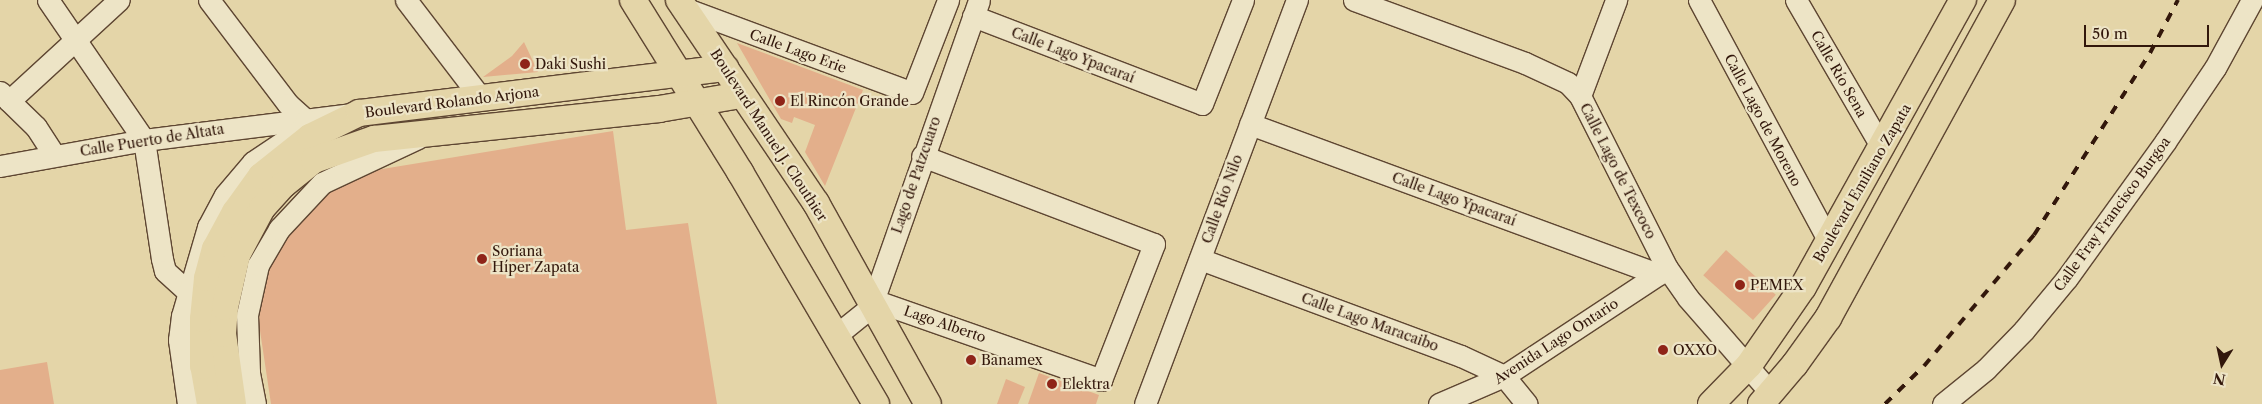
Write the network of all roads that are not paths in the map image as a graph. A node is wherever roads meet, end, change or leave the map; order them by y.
1 (48, 0) edge
2 (119, 0) edge
3 (209, 0) edge
4 (406, 0) edge
5 (633, 0) edge
6 (948, 0) edge
7 (1243, 0) edge
8 (1297, 0) edge
9 (1354, 0) edge
10 (1616, 0) edge
11 (1698, 0) edge
12 (1796, 0) edge
13 (1962, 0) edge
14 (2002, 0) edge
15 (2252, 0) edge
16 (682, 4) edge
17 (1387, 6) edge
18 (976, 8) edge
19 (78, 39) junction
20 (725, 68) junction
21 (680, 75) junction
22 (741, 95) junction
23 (4, 96) edge
24 (1580, 96) junction
25 (481, 98) junction
26 (698, 103) junction
27 (358, 113) junction
28 (306, 120) junction
29 (1250, 124) junction
30 (435, 130) junction
31 (144, 140) junction
32 (1882, 148) junction
33 (54, 155) junction
34 (922, 156) junction
35 (0, 166) edge
36 (1828, 240) junction
37 (1200, 259) junction
38 (1662, 271) junction
39 (187, 291) junction
40 (872, 303) junction
41 (835, 336) junction
42 (215, 365) junction
43 (1749, 365) junction
44 (1504, 376) junction
45 (1766, 398) edge
46 (1152, 402) edge
47 (188, 404) edge
48 (210, 404) edge
49 (233, 404) edge
50 (255, 404) edge
51 (876, 404) edge
52 (928, 404) edge
53 (1439, 404) edge
54 (1527, 404) edge
55 (1711, 404) edge
56 (1943, 404) edge

1 - 19 street
2 - 19 street
3 - 28 street
4 - 25 street
5 - 21 main road
6 - 16 street, Calle Lago Erie
7 - 18 street, Calle Lago Ypacaraí
8 - 29 street, Calle Río Nilo
9 - 17 street, Calle Lago de Texcoco
10 - 24 street
11 - 36 street, Calle Lago de Moreno
12 - 32 street, Calle Río Sena
13 - 32 main road, Boulevard Emiliano Zapata
14 - 45 main road
15 - 56 street, Calle Fray Francisco Burgoa
16 - 20 main road, Boulevard Manuel J. Clouthier
17 - 24 street, Calle Lago de Texcoco
18 - 34 street, Lago de Patzcuaro
19 - 23 street
19 - 31 street
20 - 21 main road, Boulevard Rolando Arjona
20 - 22 main road, Boulevard Manuel J. Clouthier
21 - 25 main road, Boulevard Rolando Arjona
21 - 26 main road
22 - 26 main road, Boulevard Rolando Arjona
22 - 40 main road, Boulevard Manuel J. Clouthier
23 - 33 street
24 - 38 street, Calle Lago de Texcoco
25 - 27 main road, Boulevard Rolando Arjona
26 - 30 main road, Boulevard Rolando Arjona
26 - 41 main road
27 - 28 street, Calle Puerto de Altata
27 - 42 main road, Boulevard Rolando Arjona
28 - 31 street, Calle Puerto de Altata
28 - 39 street
29 - 37 street, Calle Río Nilo
29 - 38 street, Calle Lago Ypacaraí
30 - 42 main road, Boulevard Rolando Arjona
30 - 50 street
31 - 33 street, Calle Puerto de Altata
31 - 39 street
32 - 36 main road, Boulevard Emiliano Zapata
33 - 35 street, Calle Puerto de Altata
34 - 40 street, Lago de Patzcuaro
34 - 40 street, Lago Alberto
36 - 43 main road, Boulevard Emiliano Zapata
37 - 44 street, Calle Lago Maracaibo
37 - 46 street, Calle Río Nilo
38 - 43 street, Calle Lago de Texcoco
38 - 44 street, Avenida Lago Ontario
39 - 47 street
40 - 41 street
40 - 52 main road, Boulevard Manuel J. Clouthier
41 - 51 main road
42 - 48 main road, Boulevard Rolando Arjona
42 - 49 main road, Boulevard Rolando Arjona
43 - 45 street, Calle Lago de Texcoco
43 - 55 main road, Boulevard Emiliano Zapata
44 - 53 street, Avenida Lago Ontario
44 - 54 street, Calle Lago Maracaibo

